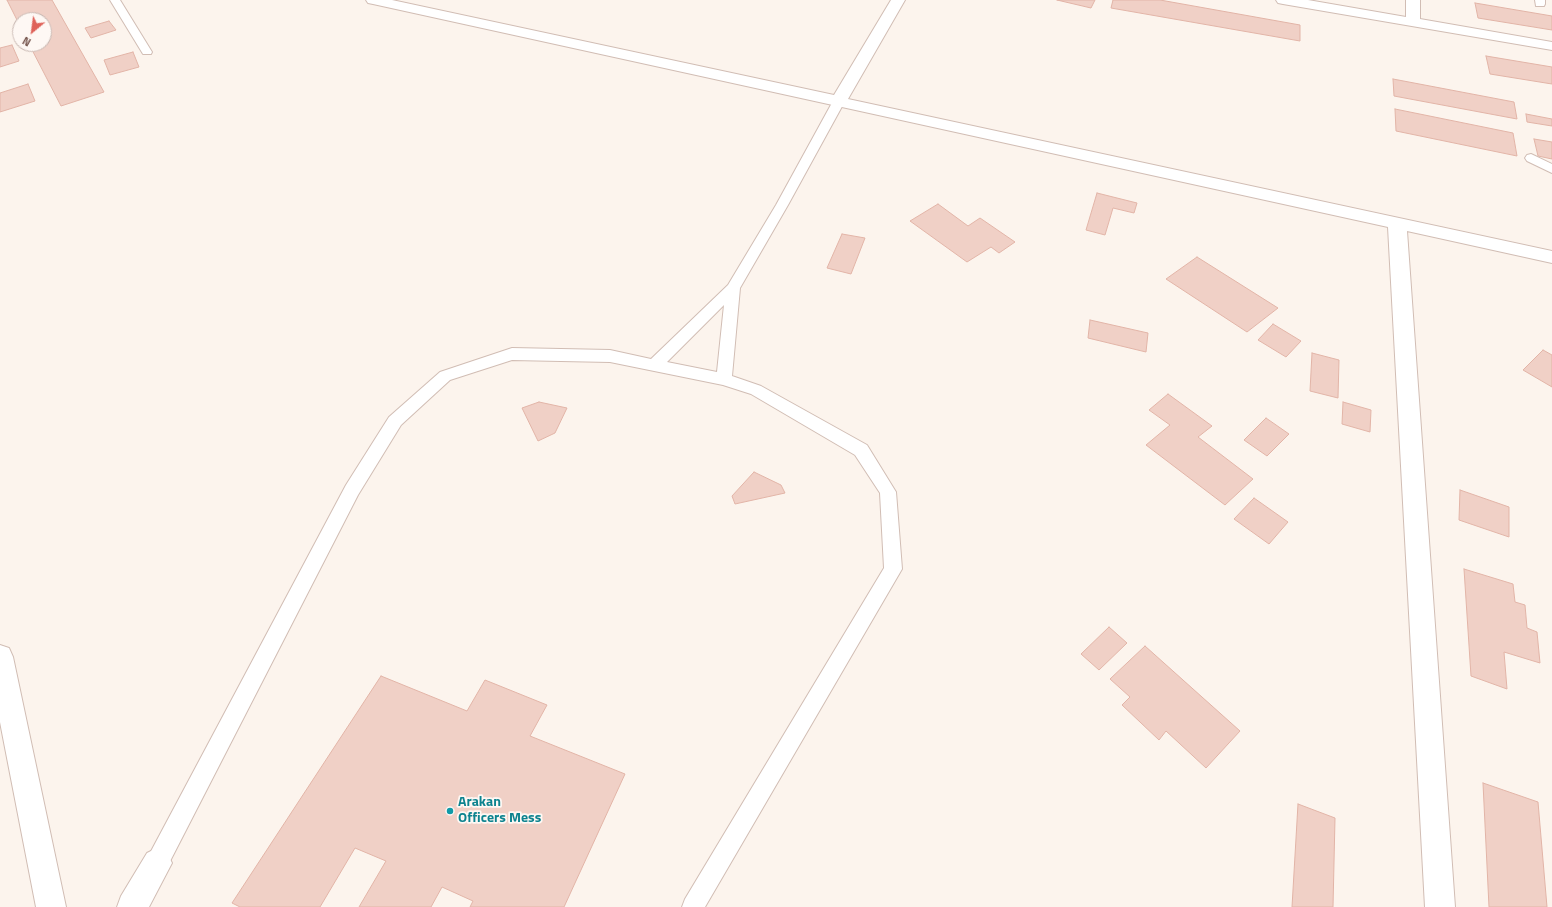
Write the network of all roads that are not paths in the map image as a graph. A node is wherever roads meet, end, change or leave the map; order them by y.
1 (115, 0) edge
2 (374, 0) edge
3 (898, 0) edge
4 (1284, 0) edge
5 (1413, 0) edge
6 (1413, 22) junction
7 (1552, 46) edge
8 (147, 52) dead end
9 (839, 101) junction
10 (1531, 158) dead end
11 (1552, 169) edge
12 (1397, 223) junction
13 (1552, 257) edge
14 (733, 288) junction
15 (655, 364) junction
16 (724, 379) junction
17 (0, 657) edge
18 (157, 864) joint
19 (52, 907) edge
20 (132, 907) edge
21 (693, 907) edge
22 (1440, 907) edge

1 - 8 lane
2 - 9 street
3 - 9 street
4 - 6 street
5 - 6 street
6 - 7 street
9 - 12 street
9 - 14 lane
10 - 11 lane
12 - 13 street
12 - 22 street
14 - 15 lane
14 - 16 lane
15 - 16 lane
15 - 18 lane
16 - 21 lane
17 - 19 street
18 - 20 street

